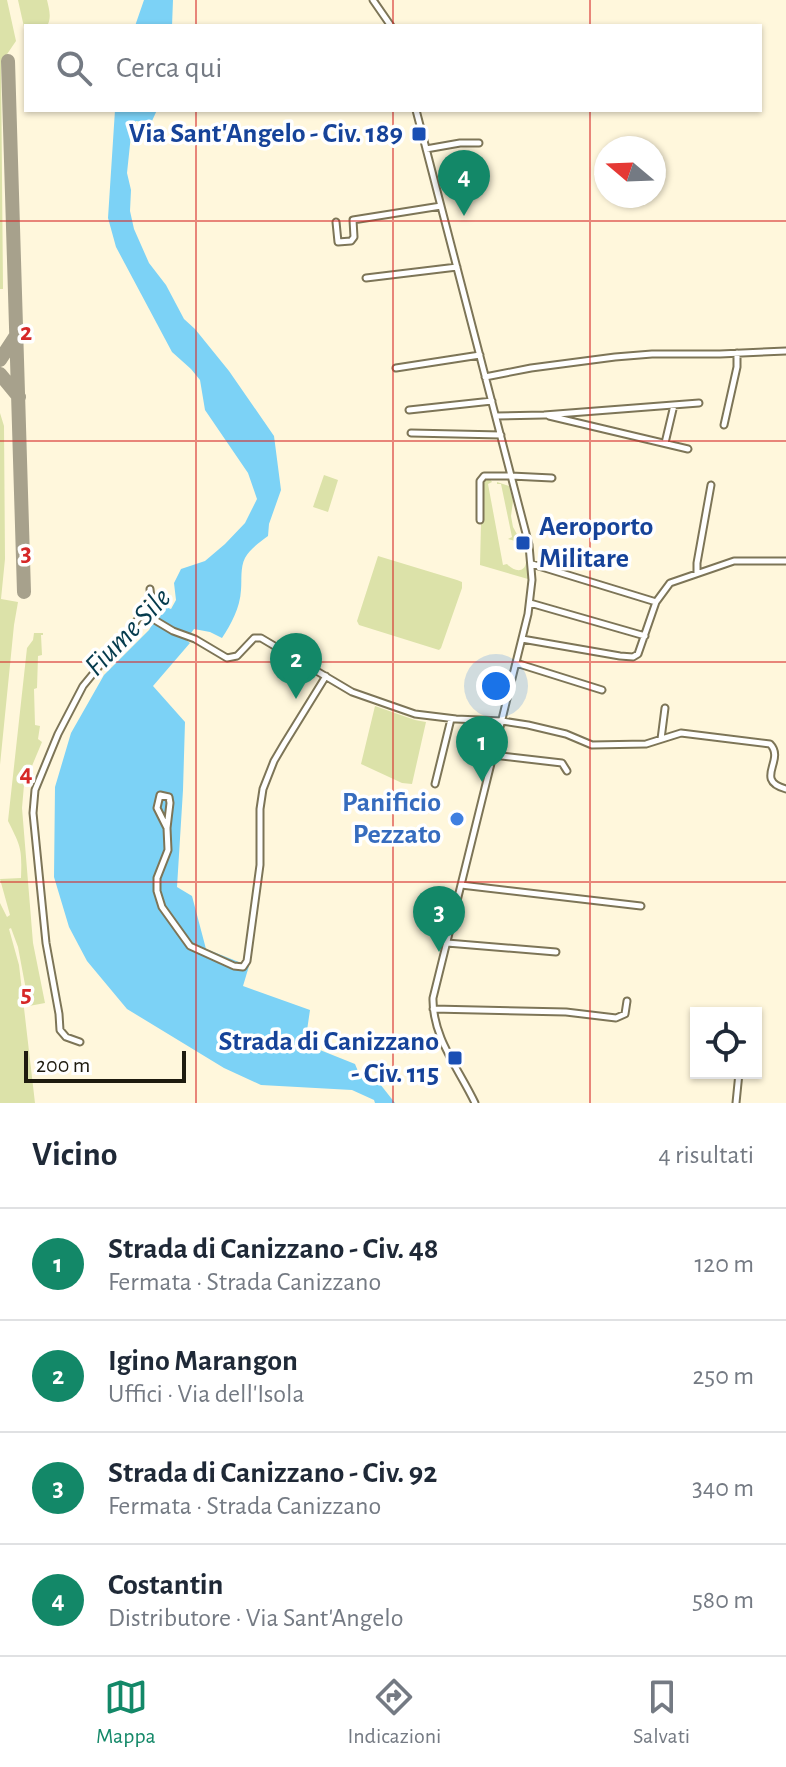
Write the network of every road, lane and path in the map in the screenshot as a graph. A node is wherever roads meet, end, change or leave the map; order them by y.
1 (373, 0) edge
2 (390, 24) edge
3 (417, 112) edge
4 (479, 143) dead end
5 (426, 149) junction
6 (441, 206) junction
7 (336, 222) dead end
8 (457, 267) junction
9 (366, 278) dead end
10 (786, 351) edge
11 (737, 353) junction
12 (480, 355) junction
13 (396, 368) dead end
14 (485, 377) junction
15 (492, 401) junction
16 (699, 403) dead end
17 (674, 405) junction
18 (409, 410) dead end
19 (544, 415) junction
20 (496, 416) junction
21 (724, 425) dead end
22 (411, 433) dead end
23 (501, 435) junction
24 (665, 443) junction
25 (688, 449) dead end
26 (511, 476) junction
27 (552, 478) dead end
28 (711, 485) dead end
29 (480, 520) dead end
30 (786, 561) edge
31 (532, 564) junction
32 (697, 573) junction
33 (150, 589) dead end
34 (656, 602) junction
35 (530, 603) junction
36 (143, 613) junction
37 (645, 636) junction
38 (522, 639) junction
39 (516, 663) junction
40 (326, 676) junction
41 (602, 690) dead end
42 (665, 708) dead end
43 (451, 719) junction
44 (502, 721) junction
45 (661, 739) junction
46 (493, 755) junction
47 (567, 771) dead end
48 (435, 784) dead end
49 (786, 789) edge
50 (167, 828) junction
51 (461, 885) junction
52 (641, 906) dead end
53 (447, 943) junction
54 (556, 952) dead end
55 (627, 1001) dead end
56 (433, 1009) junction
57 (80, 1042) dead end
58 (738, 1079) edge
59 (475, 1103) edge
60 (736, 1103) edge

1 - 2 street
3 - 5 street
4 - 5 street
5 - 6 street
6 - 7 street
6 - 8 street
8 - 9 street
8 - 12 street
10 - 11 street
11 - 14 street
11 - 21 street
12 - 13 street
12 - 14 street
14 - 15 street
15 - 18 street
15 - 20 street
16 - 17 street
17 - 19 street
17 - 24 street
19 - 20 street
19 - 24 street
20 - 23 street
22 - 23 street
23 - 26 street
24 - 25 street
26 - 27 street
26 - 29 street
26 - 31 street
28 - 32 street
30 - 32 street
31 - 34 street
31 - 35 street
32 - 34 street
33 - 36 street
34 - 37 street
35 - 37 street
35 - 38 street
36 - 40 street
36 - 57 street
37 - 38 street
38 - 39 street
39 - 41 street
39 - 44 street
40 - 43 street
40 - 50 street
42 - 45 street
43 - 44 street
43 - 48 street
44 - 45 street
44 - 46 street
45 - 49 street
46 - 47 street
46 - 51 street
50 - 50 street
51 - 52 street
51 - 53 street
53 - 54 street
53 - 56 street
55 - 56 street
56 - 59 street
58 - 60 street

